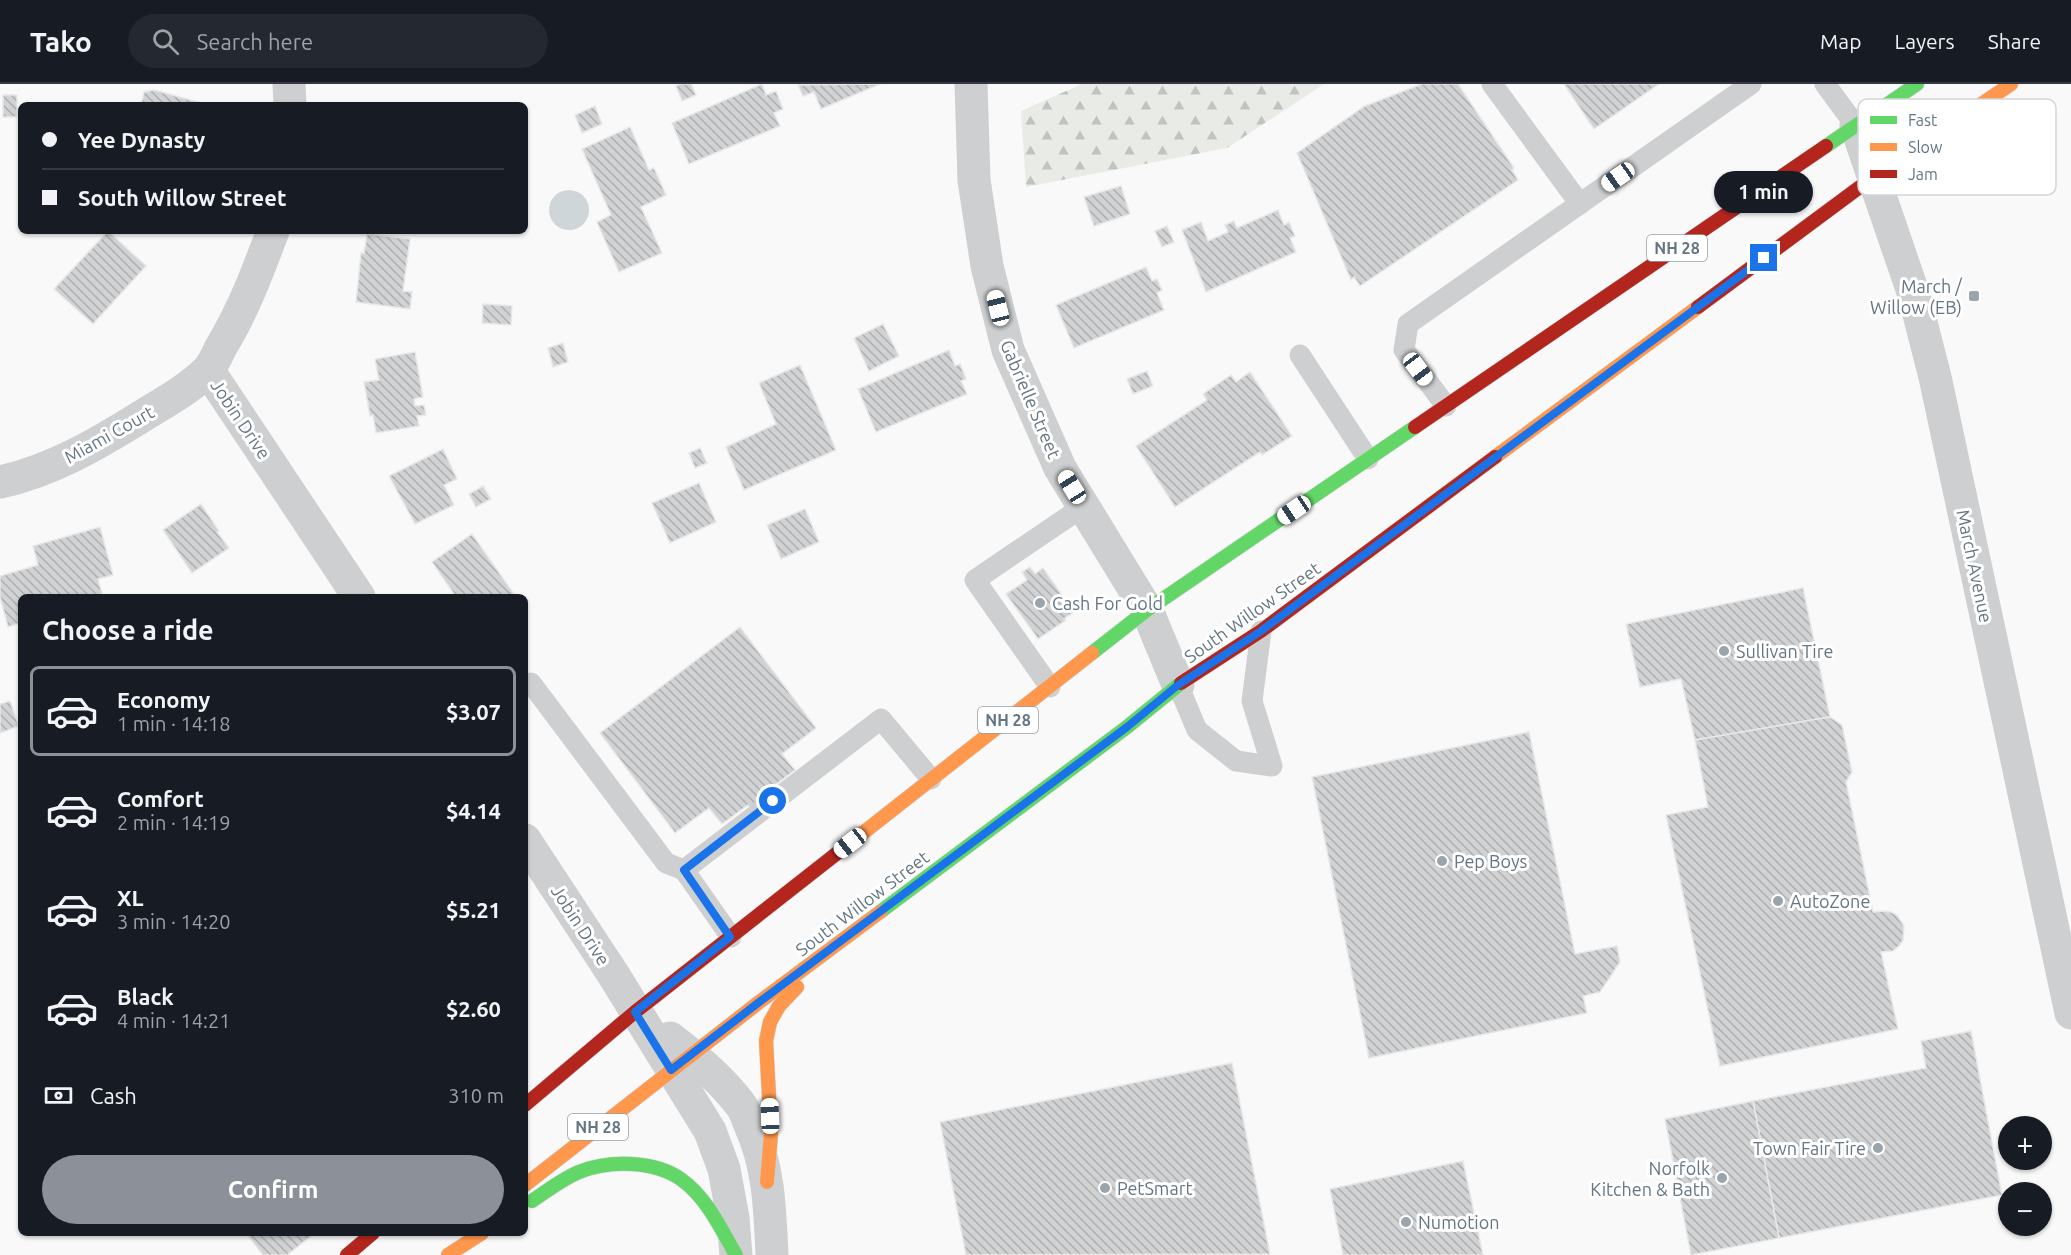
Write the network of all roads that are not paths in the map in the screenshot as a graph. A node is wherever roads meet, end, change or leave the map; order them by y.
1 (289, 84) edge
2 (971, 84) edge
3 (1492, 84) edge
4 (1751, 84) edge
5 (1825, 84) edge
6 (1917, 84) edge
7 (2011, 84) edge
8 (1895, 99) edge
9 (1989, 99) edge
10 (290, 102) edge
11 (1856, 126) junction
12 (1858, 132) edge
13 (1858, 188) edge
14 (1878, 195) edge
15 (1580, 204) junction
16 (272, 234) edge
17 (1300, 355) dead end
18 (208, 370) junction
19 (1446, 406) junction
20 (1368, 459) junction
21 (0, 482) edge
22 (1084, 506) junction
23 (357, 594) edge
24 (1147, 610) junction
25 (1261, 631) junction
26 (528, 685) edge
27 (1178, 685) junction
28 (1050, 687) junction
29 (932, 779) junction
30 (528, 845) edge
31 (684, 870) junction
32 (730, 937) junction
33 (844, 939) junction
34 (635, 1012) junction
35 (2071, 1013) edge
36 (681, 1063) junction
37 (528, 1102) edge
38 (767, 1182) junction
39 (528, 1183) edge
40 (528, 1204) edge
41 (369, 1236) edge
42 (465, 1236) edge
43 (477, 1236) edge
44 (347, 1255) edge
45 (443, 1255) edge
46 (448, 1255) edge
47 (736, 1255) edge
48 (772, 1255) edge

1 - 10 street
2 - 22 street, Gabrielle Street
3 - 15 lane
4 - 15 lane
5 - 11 lane
6 - 8 main road, NH 28
7 - 9 main road, South Willow Street / NH 28
11 - 12 street, March Avenue
11 - 19 main road, NH 28
13 - 25 main road, South Willow Street / NH 28
14 - 35 street, March Avenue
15 - 19 lane
16 - 18 street, Jobin Drive
17 - 20 lane
18 - 21 street, Miami Court
18 - 23 street, Jobin Drive
19 - 20 main road, NH 28
20 - 24 main road, NH 28
22 - 24 street, Gabrielle Street
22 - 28 lane
24 - 27 street, Gabrielle Street
24 - 28 main road, NH 28
25 - 27 main road, South Willow Street / NH 28
25 - 27 lane
26 - 31 lane
27 - 33 main road, South Willow Street / NH 28
28 - 29 main road, NH 28
29 - 31 lane
29 - 32 main road, NH 28
30 - 34 street, Jobin Drive
31 - 32 lane
32 - 34 main road, NH 28
33 - 36 main road, South Willow Street / NH 28
33 - 38 main road
34 - 36 street, Jobin Drive
34 - 37 main road, NH 28
36 - 38 street
36 - 39 main road, South Willow Street / NH 28
36 - 47 street
38 - 48 street
40 - 47 main road
41 - 44 main road
42 - 45 main road
43 - 46 main road

